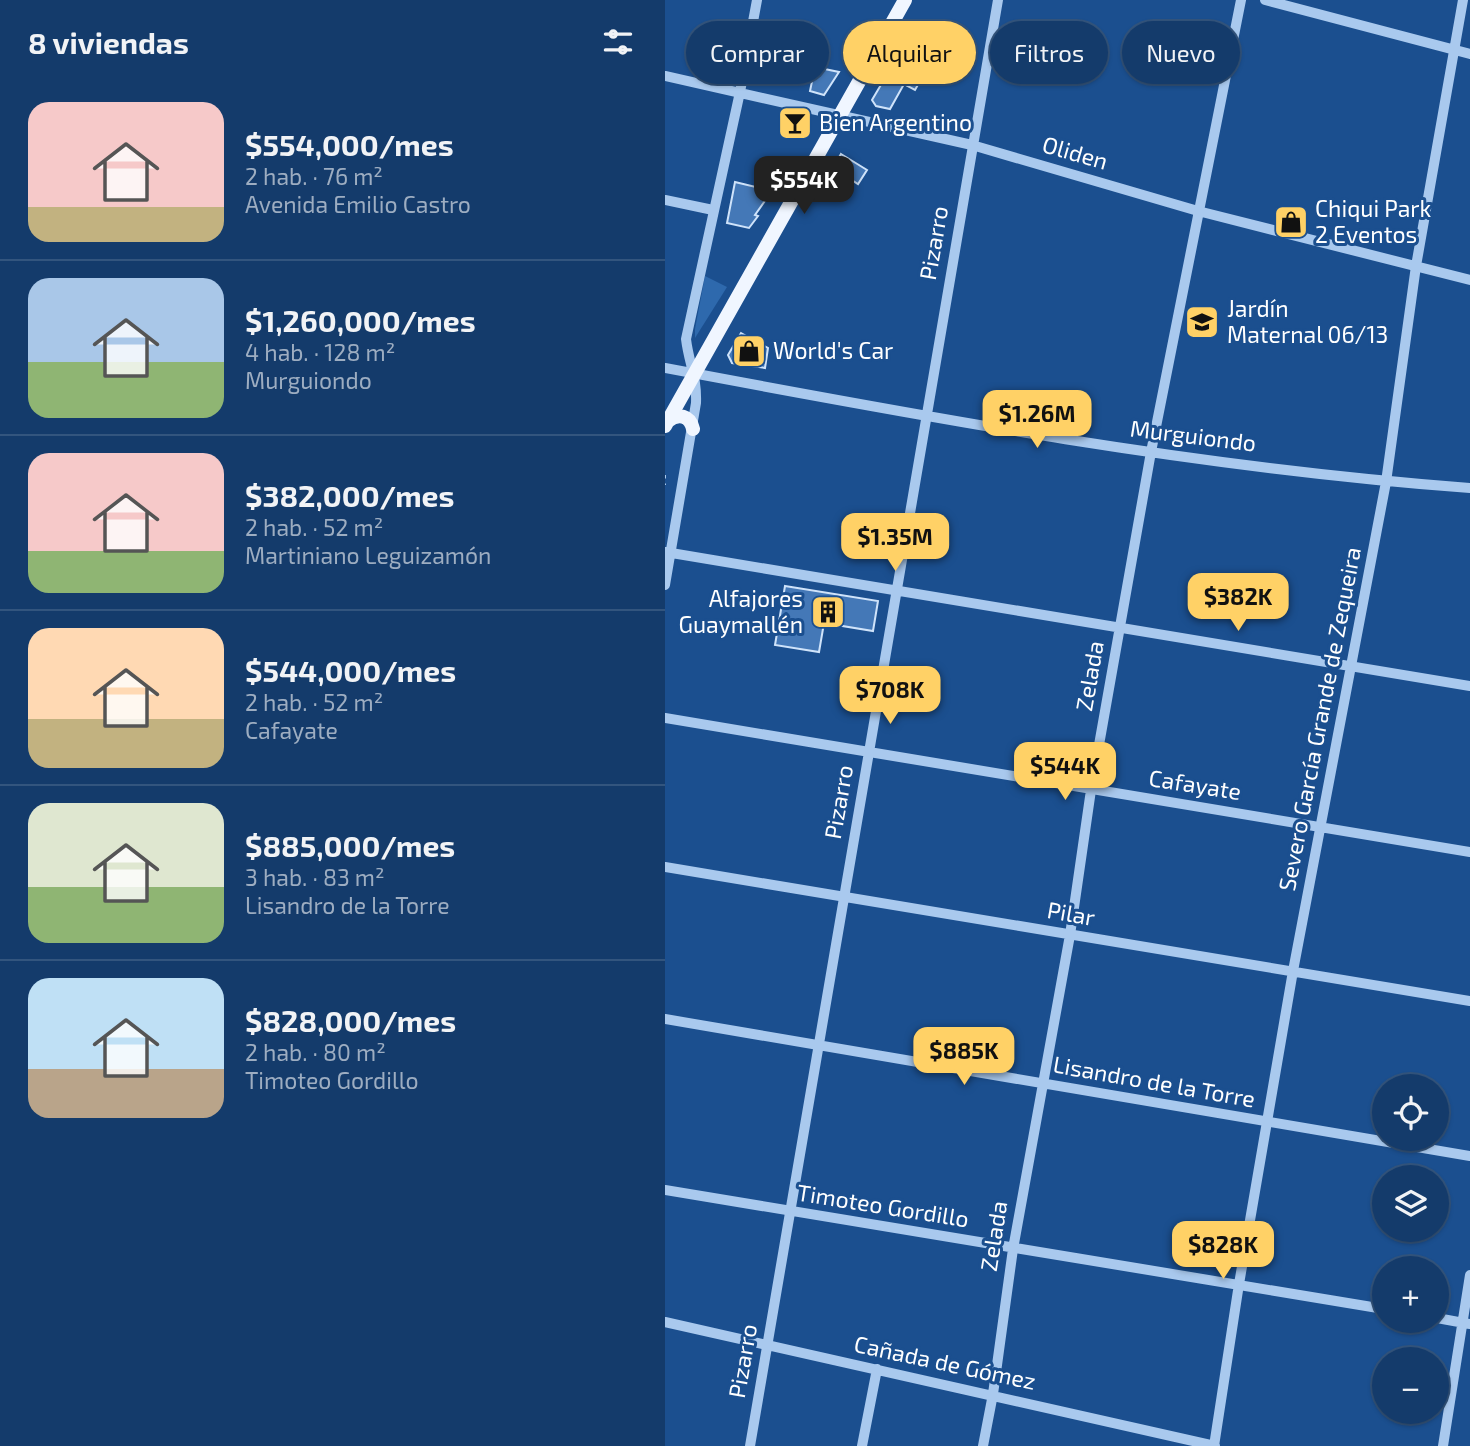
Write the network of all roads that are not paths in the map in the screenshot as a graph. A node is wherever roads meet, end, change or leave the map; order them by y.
1 (757, 0) edge
2 (905, 0) edge
3 (998, 0) edge
4 (1241, 0) edge
5 (1265, 0) edge
6 (1463, 0) edge
7 (1454, 50) junction
8 (1470, 54) edge
9 (665, 76) edge
10 (740, 92) junction
11 (840, 114) junction
12 (972, 145) junction
13 (665, 200) edge
14 (713, 210) junction
15 (1198, 211) junction
16 (1416, 267) junction
17 (1470, 280) edge
18 (665, 368) edge
19 (695, 374) junction
20 (926, 415) junction
21 (667, 424) edge
22 (693, 429) junction
23 (1151, 452) junction
24 (1386, 481) junction
25 (1470, 488) edge
26 (668, 552) edge
27 (665, 585) edge
28 (898, 590) junction
29 (1120, 629) junction
30 (1350, 667) junction
31 (1470, 686) edge
32 (665, 718) edge
33 (869, 754) junction
34 (1091, 790) junction
35 (1320, 826) junction
36 (1470, 852) edge
37 (665, 867) edge
38 (843, 895) junction
39 (1070, 936) junction
40 (1293, 971) junction
41 (1470, 1000) edge
42 (665, 1019) edge
43 (817, 1045) junction
44 (1041, 1084) junction
45 (1268, 1122) junction
46 (1470, 1156) edge
47 (665, 1190) edge
48 (792, 1212) junction
49 (1013, 1249) junction
50 (1470, 1275) edge
51 (1239, 1284) junction
52 (1372, 1307) edge
53 (665, 1322) edge
54 (1466, 1323) edge
55 (767, 1346) junction
56 (877, 1369) junction
57 (993, 1394) junction
58 (750, 1446) edge
59 (862, 1446) edge
60 (983, 1446) edge
61 (1214, 1446) edge
62 (1443, 1446) edge

1 - 10 street
2 - 11 main road
3 - 12 street, Pizarro
4 - 15 street, Zelada
5 - 7 street
6 - 7 street, Severo García Grande de Zequeira
7 - 8 street
7 - 16 street, Severo García Grande de Zequeira
9 - 10 street, Oliden
10 - 11 street, Oliden
10 - 14 street
11 - 12 street, Oliden
11 - 19 main road
12 - 15 street, Oliden
12 - 20 street, Pizarro
13 - 14 street
14 - 19 street
15 - 16 street, Oliden
15 - 23 street, Zelada
16 - 17 street, Oliden
16 - 24 street, Severo García Grande de Zequeira
18 - 19 street, Murguiondo
19 - 20 street, Murguiondo
19 - 21 main road
19 - 22 street
20 - 23 street, Murguiondo
20 - 28 street, Pizarro
21 - 22 main road
22 - 26 street
23 - 24 street, Murguiondo
23 - 29 street, Zelada
24 - 25 street, Murguiondo
24 - 30 street, Severo García Grande de Zequeira
26 - 27 street
26 - 28 street
28 - 29 street
28 - 33 street, Pizarro
29 - 30 street
29 - 34 street, Zelada
30 - 31 street
30 - 35 street, Severo García Grande de Zequeira
32 - 33 street, Cafayate
33 - 34 street, Cafayate
33 - 38 street, Pizarro
34 - 35 street, Cafayate
34 - 39 street, Zelada
35 - 36 street, Cafayate
35 - 40 street, Severo García Grande de Zequeira
37 - 38 street, Pilar
38 - 39 street, Pilar
38 - 43 street, Pizarro
39 - 40 street, Pilar
39 - 44 street, Zelada
40 - 41 street, Pilar
40 - 45 street, Severo García Grande de Zequeira
42 - 43 street, Lisandro de la Torre
43 - 44 street, Lisandro de la Torre
43 - 48 street, Pizarro
44 - 45 street, Lisandro de la Torre
44 - 49 street, Zelada
45 - 46 street, Lisandro de la Torre
45 - 51 street, Severo García Grande de Zequeira
47 - 48 street, Timoteo Gordillo
48 - 49 street, Timoteo Gordillo
48 - 55 street, Pizarro
49 - 51 street, Timoteo Gordillo
49 - 57 street, Zelada
50 - 54 street
51 - 52 street, Timoteo Gordillo
51 - 61 street, Severo García Grande de Zequeira
53 - 55 street, Cañada de Gómez
54 - 62 street
55 - 56 street, Cañada de Gómez
55 - 58 street, Pizarro
56 - 57 street, Cañada de Gómez
56 - 59 street
57 - 60 street, Zelada
57 - 61 street, Cañada de Gómez

